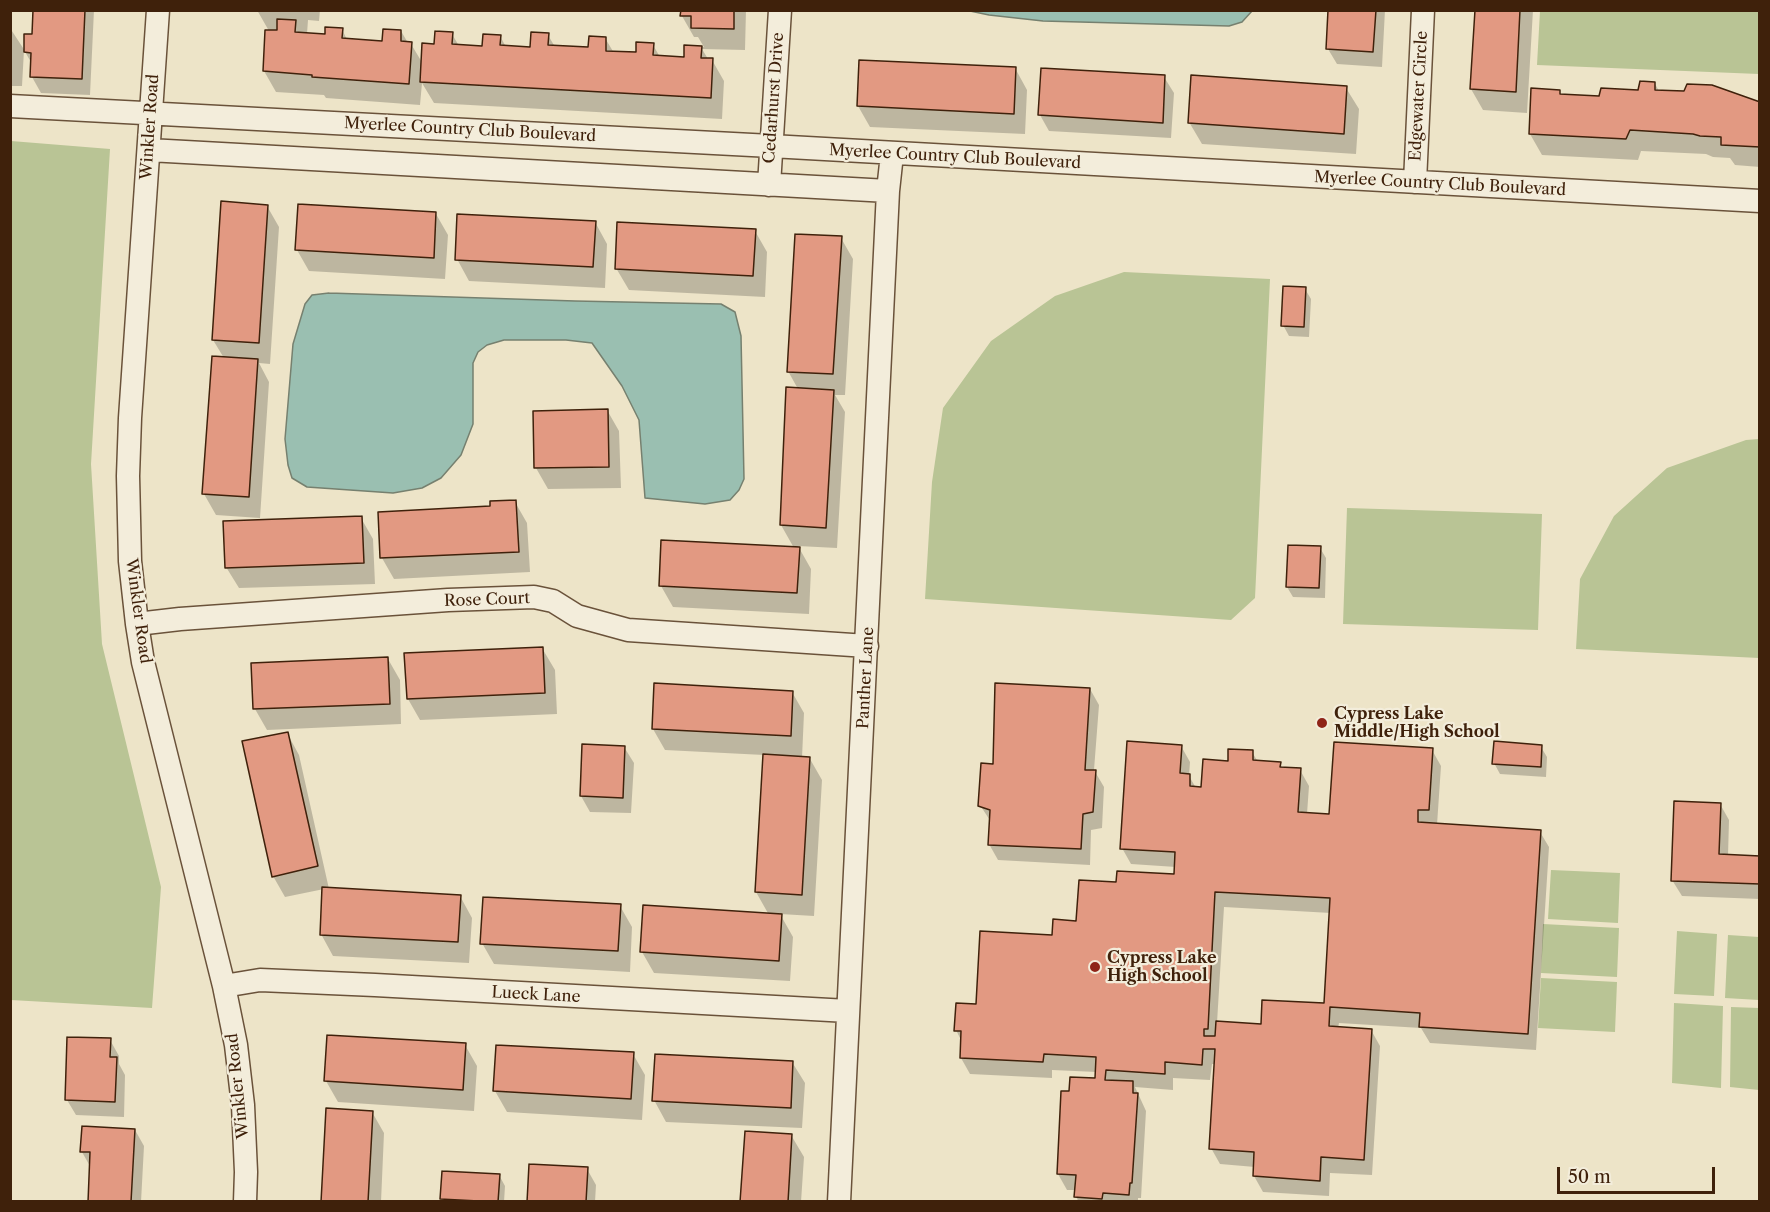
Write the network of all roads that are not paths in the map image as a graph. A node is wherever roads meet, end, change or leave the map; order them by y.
1 (158, 10) edge
2 (780, 10) edge
3 (1423, 10) edge
4 (10, 106) edge
5 (151, 113) junction
6 (771, 146) junction
7 (149, 150) junction
8 (892, 154) junction
9 (1415, 182) junction
10 (769, 185) junction
11 (888, 192) junction
12 (1760, 201) edge
13 (137, 624) junction
14 (867, 646) junction
15 (224, 986) junction
16 (848, 1011) junction
17 (245, 1202) edge
18 (839, 1202) edge

1 - 5 street, Winkler Road
2 - 6 street, Cedarhurst Drive
3 - 9 street, Edgewater Circle
4 - 5 street, Myerlee Country Club Boulevard
5 - 6 street, Myerlee Country Club Boulevard
5 - 7 street, Winkler Road
6 - 8 street, Myerlee Country Club Boulevard
6 - 10 street, Cedarhurst Drive
7 - 10 street
7 - 13 street, Winkler Road
8 - 9 street, Myerlee Country Club Boulevard
8 - 11 street, Panther Lane
9 - 12 street, Myerlee Country Club Boulevard
10 - 11 street
11 - 14 street, Panther Lane
13 - 14 street, Rose Court
13 - 15 street, Winkler Road
14 - 16 street, Panther Lane
15 - 16 street, Lueck Lane
15 - 17 street, Winkler Road
16 - 18 street, Panther Lane

